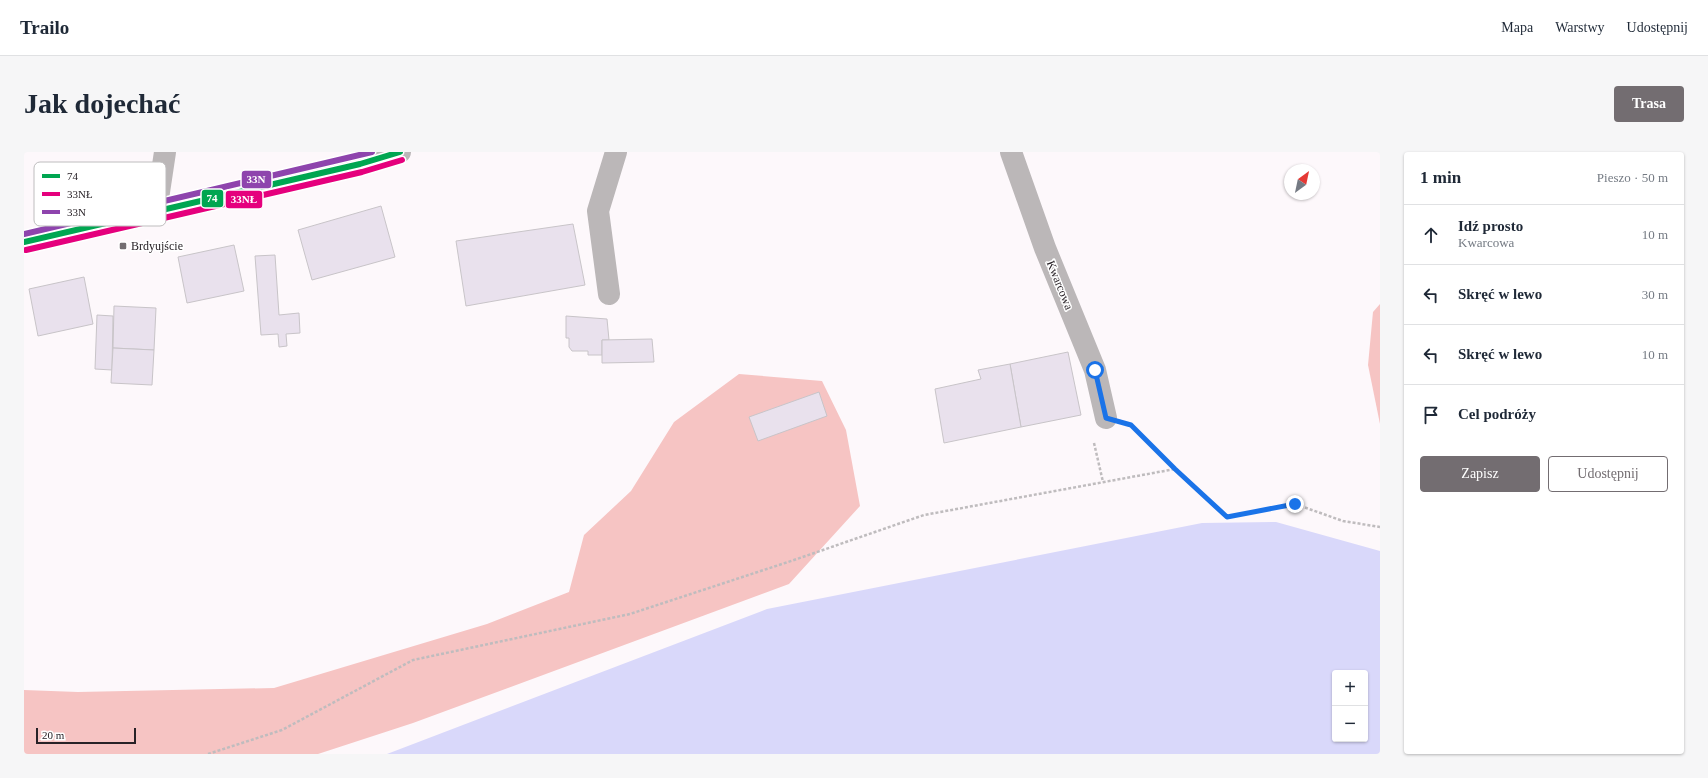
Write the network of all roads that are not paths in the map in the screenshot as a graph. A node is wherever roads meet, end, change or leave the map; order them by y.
1 (165, 152) edge
2 (400, 152) edge
3 (616, 152) edge
4 (1011, 152) edge
5 (164, 162) edge
6 (166, 210) edge
7 (94, 226) edge
8 (24, 242) edge
9 (609, 294) dead end
10 (1106, 418) road end

1 - 5 street
2 - 6 street
3 - 9 street
4 - 10 street, Kwarcowa
7 - 8 street

